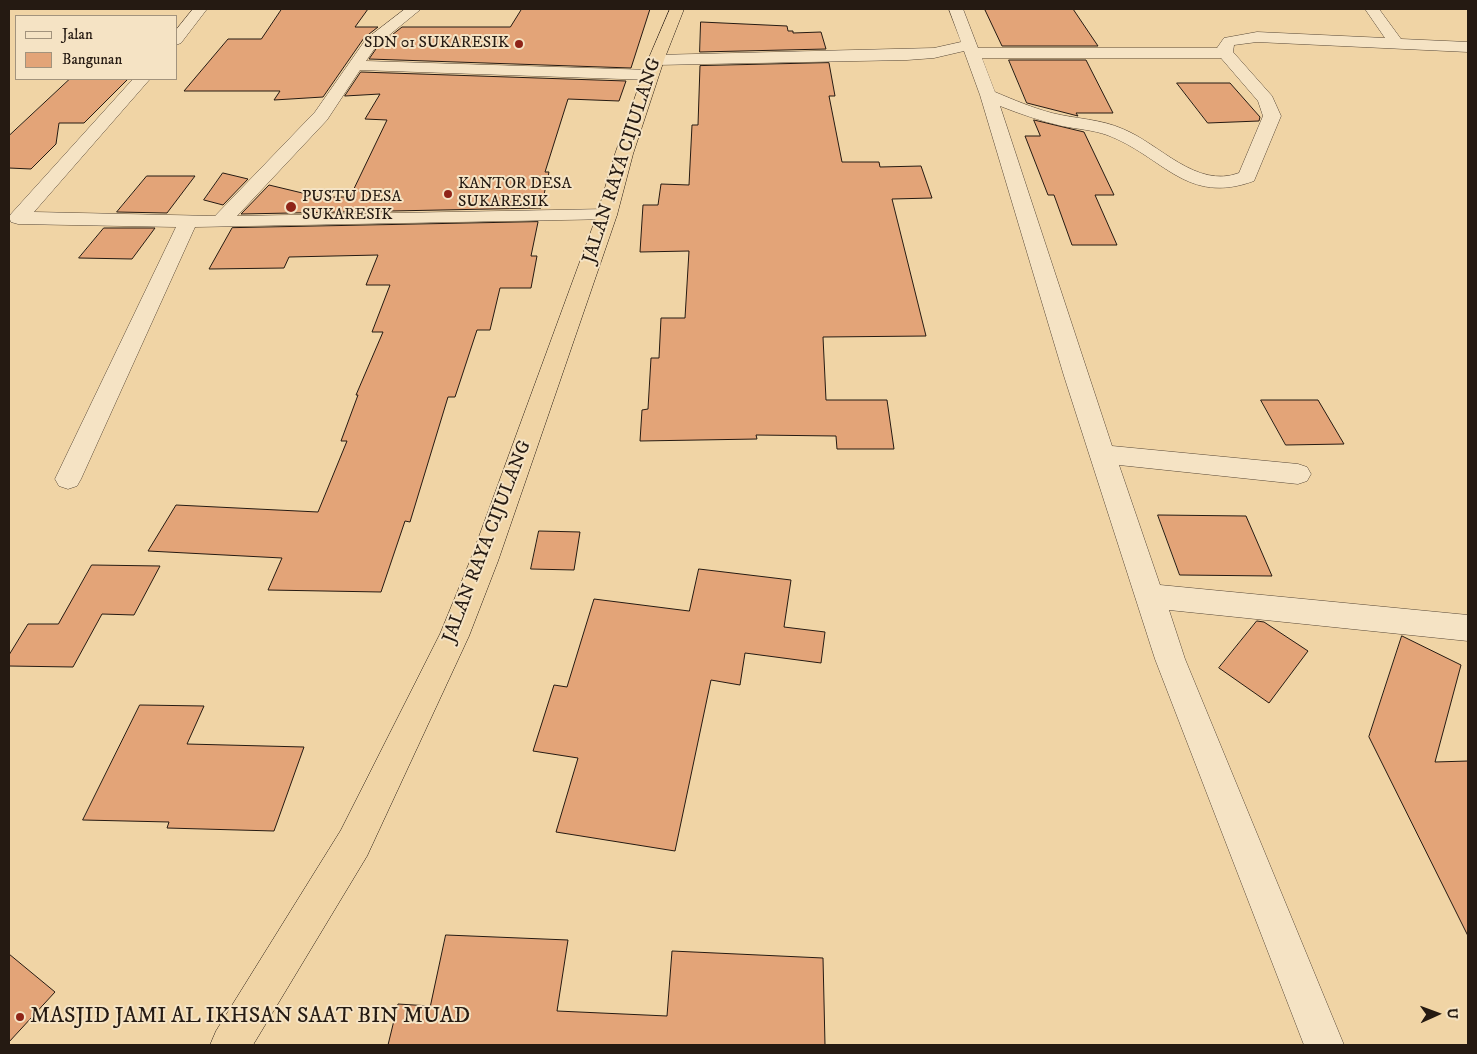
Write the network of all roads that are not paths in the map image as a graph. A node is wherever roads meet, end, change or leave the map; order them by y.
1 (200, 9) edge
2 (414, 9) edge
3 (676, 9) edge
4 (956, 9) edge
5 (1372, 9) edge
6 (178, 38) edge
7 (1396, 43) junction
8 (1468, 46) edge
9 (971, 49) junction
10 (1225, 53) junction
11 (356, 65) junction
12 (654, 68) junction
13 (141, 80) edge
14 (988, 95) junction
15 (607, 215) junction
16 (12, 222) edge
17 (188, 222) junction
18 (220, 222) junction
19 (1102, 454) junction
20 (1298, 474) dead end
21 (68, 479) dead end
22 (1149, 596) junction
23 (1468, 628) edge
24 (230, 1045) edge
25 (1324, 1045) edge

1 - 6 street
2 - 11 street
3 - 12 highway, JALAN RAYA CIJULANG
4 - 9 street
5 - 7 street
7 - 8 street
7 - 10 street
9 - 10 street
9 - 12 street
9 - 14 street
10 - 14 street
11 - 12 street
11 - 18 street
12 - 15 highway, JALAN RAYA CIJULANG
13 - 16 street
14 - 19 street
15 - 18 street
15 - 24 highway, JALAN RAYA CIJULANG
16 - 17 street
17 - 18 street
17 - 21 street
19 - 20 street
19 - 22 street
22 - 23 street
22 - 25 street

